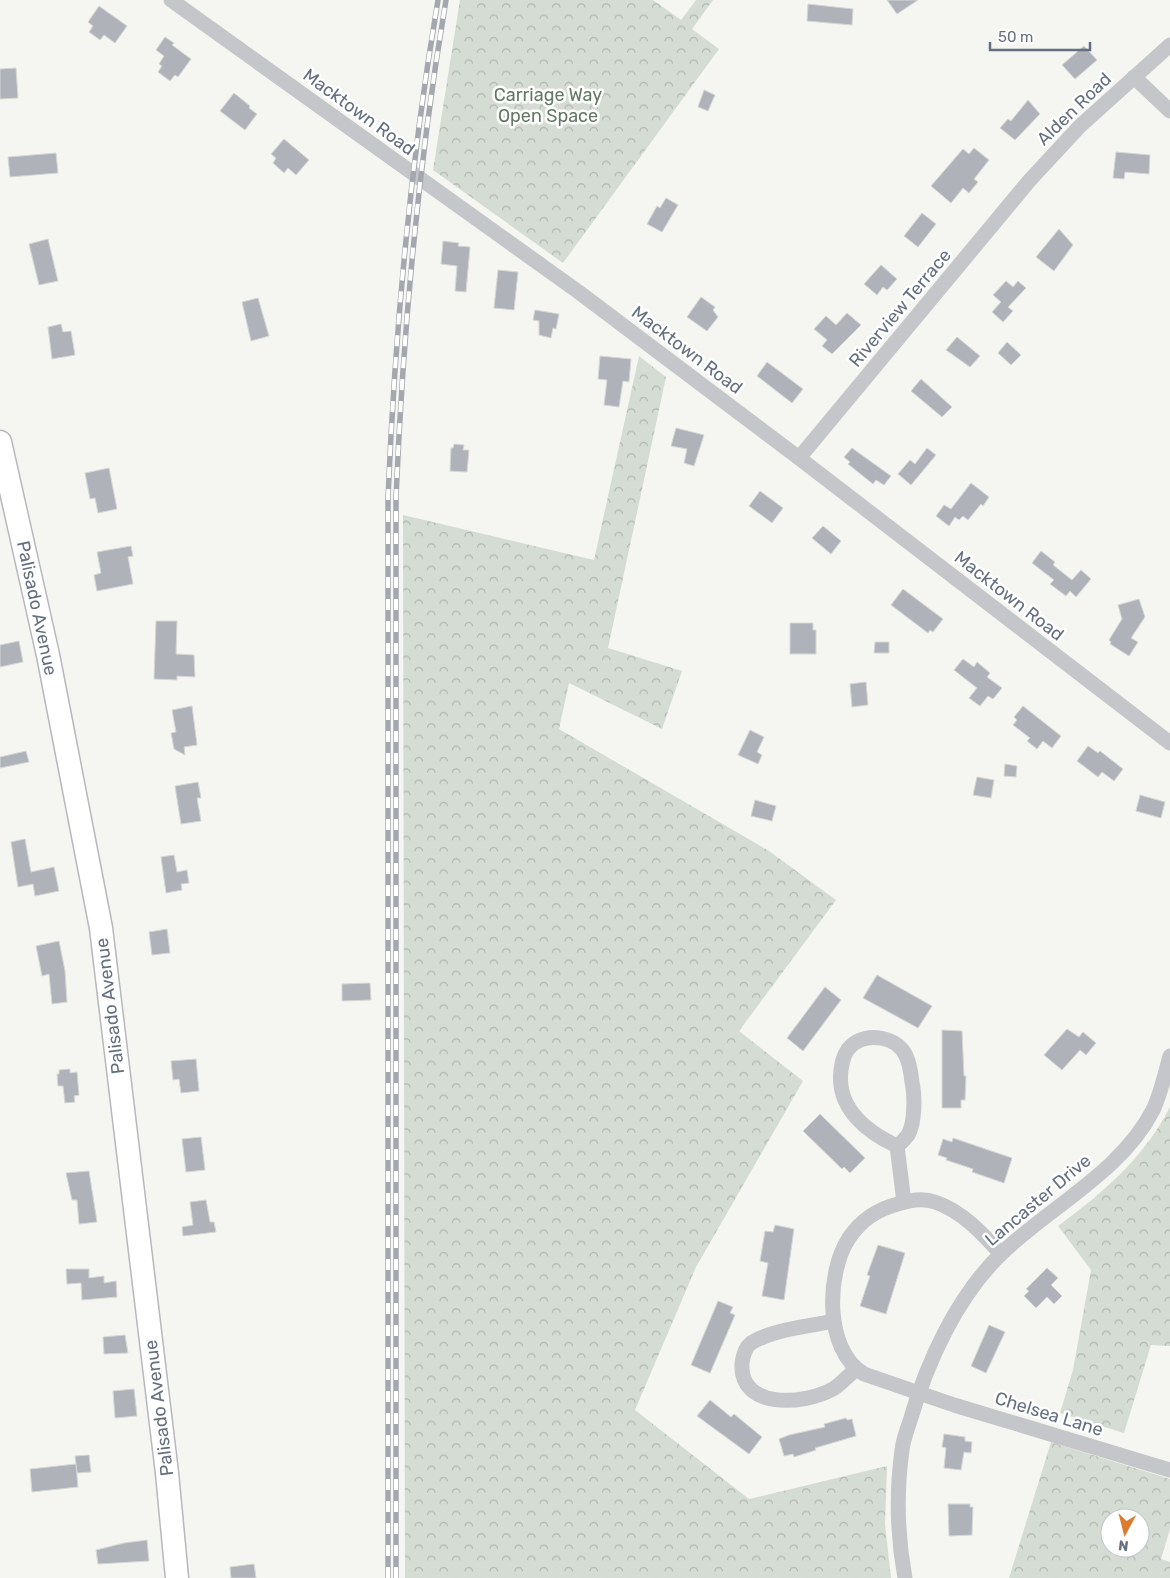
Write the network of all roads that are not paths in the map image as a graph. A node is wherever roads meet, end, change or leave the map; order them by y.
1 (171, 0) edge
2 (1170, 45) edge
3 (1134, 78) junction
4 (1170, 111) edge
5 (1030, 181) joint
6 (0, 442) edge
7 (799, 458) junction
8 (1170, 743) edge
9 (1170, 1056) edge
10 (898, 1146) junction
11 (904, 1202) junction
12 (1001, 1254) junction
13 (833, 1321) junction
14 (856, 1369) junction
15 (918, 1392) junction
16 (1170, 1470) edge
17 (176, 1578) edge
18 (905, 1578) edge

1 - 7 street, Macktown Road
2 - 3 street, Alden Road
3 - 4 street
3 - 5 street, Alden Road
5 - 7 street, Riverview Terrace
6 - 17 main road, Palisado Avenue
7 - 8 street, Macktown Road
9 - 12 street, Lancaster Drive
10 - 10 street
10 - 11 street
11 - 12 street
11 - 13 street
12 - 15 street, Lancaster Drive
13 - 14 street
13 - 14 street
14 - 15 street, Chelsea Lane
15 - 16 street, Chelsea Lane
15 - 18 street, Lancaster Drive

